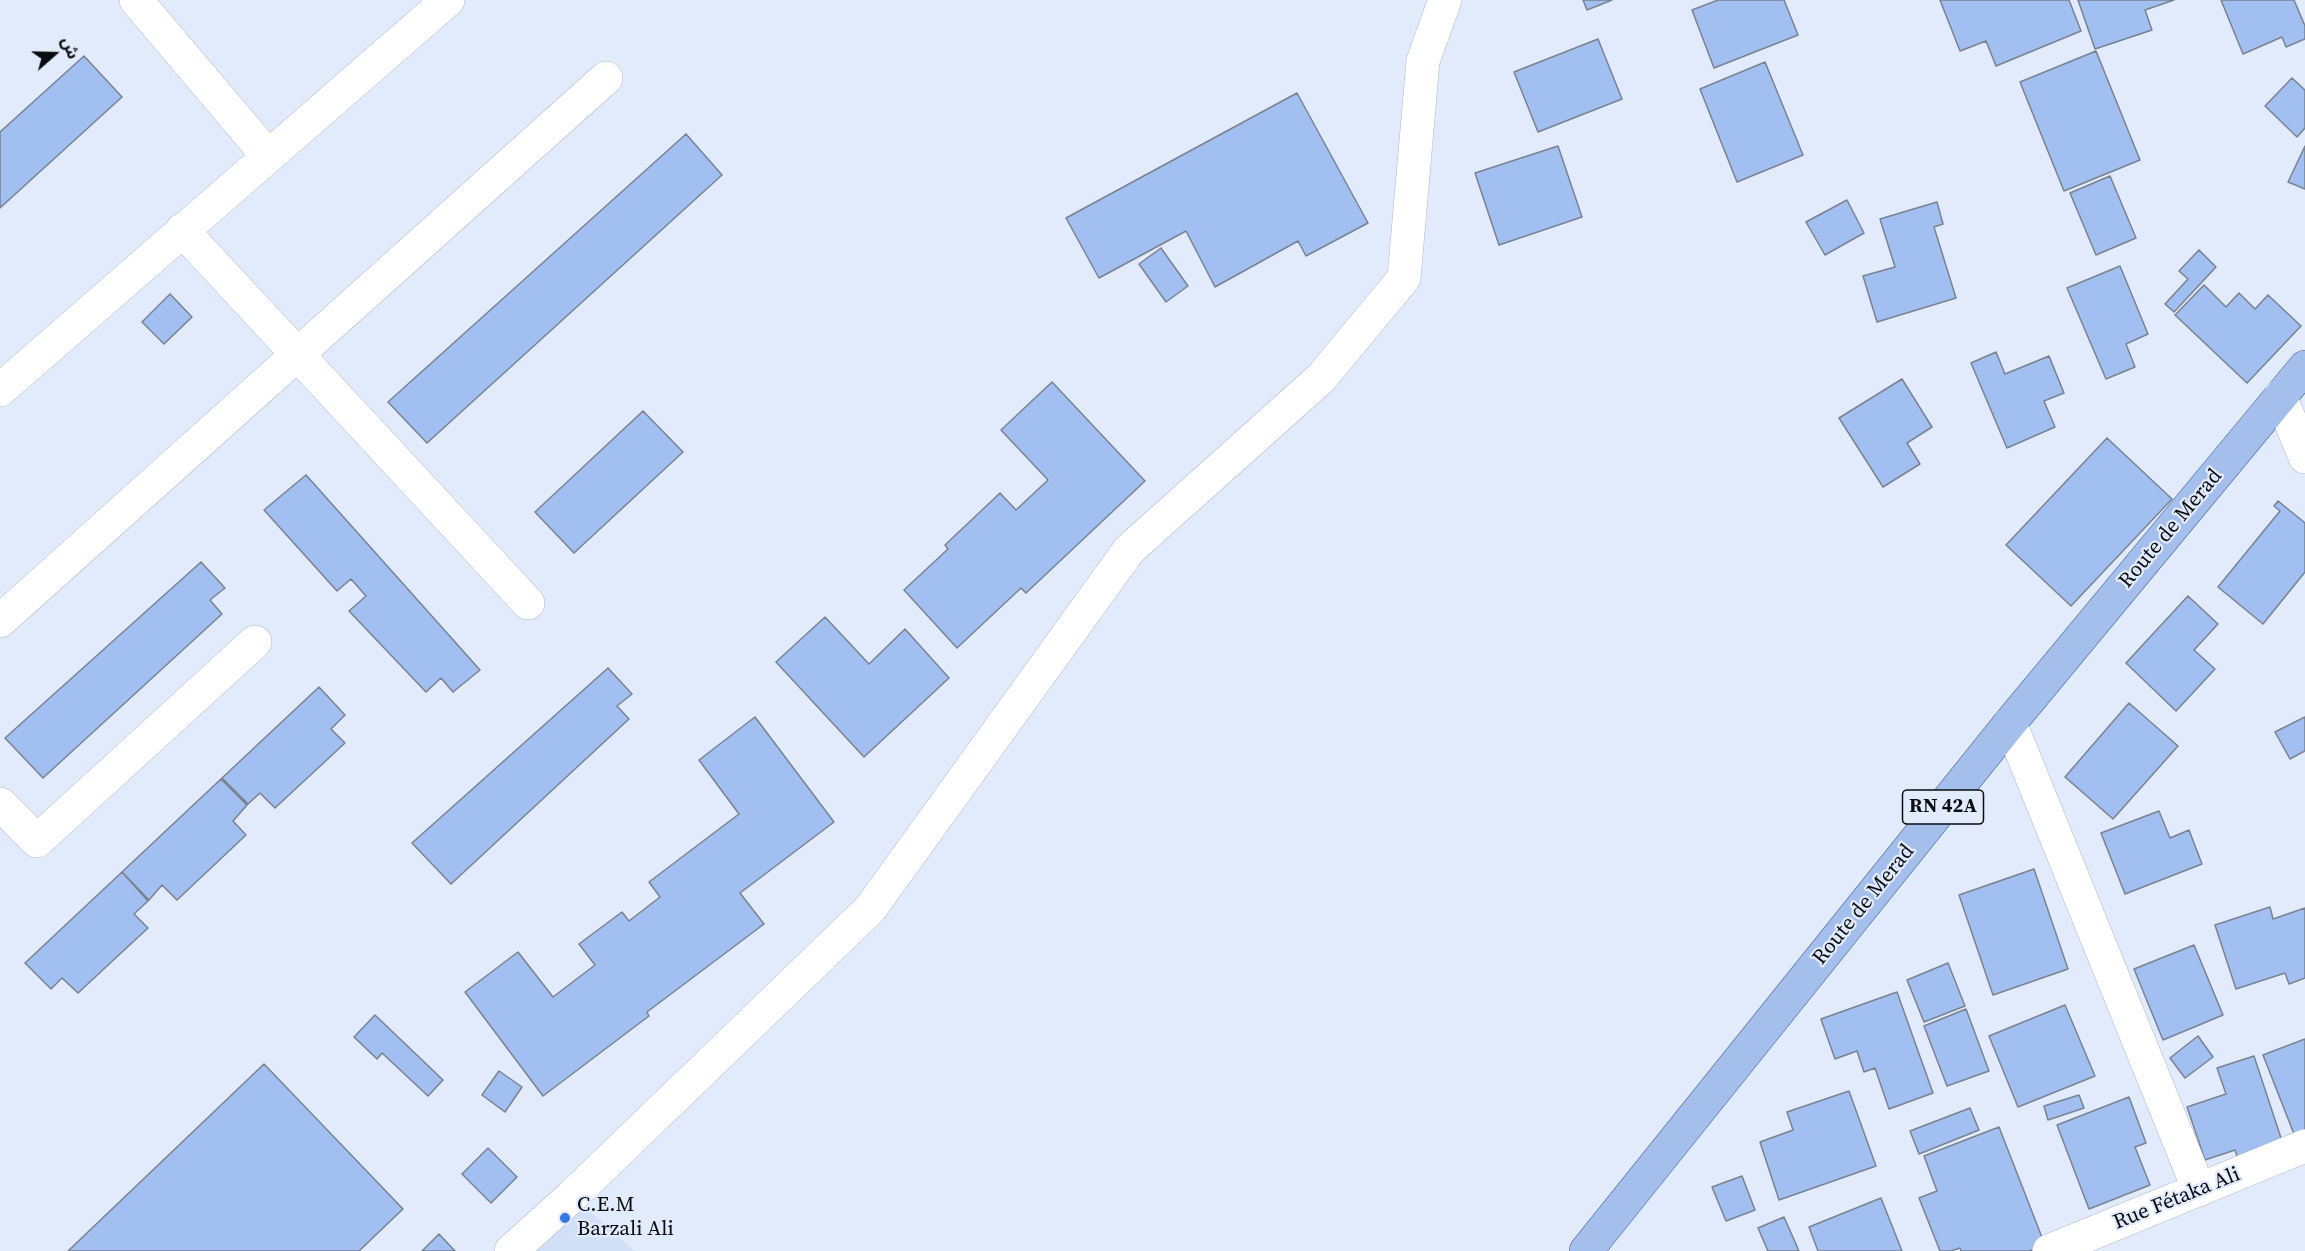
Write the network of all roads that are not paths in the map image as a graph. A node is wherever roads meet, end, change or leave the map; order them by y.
1 (136, 0) edge
2 (448, 0) edge
3 (1445, 0) edge
4 (606, 78) dead end
5 (268, 156) junction
6 (182, 230) junction
7 (298, 354) junction
8 (2305, 367) edge
9 (0, 390) edge
10 (2280, 396) junction
11 (2305, 457) edge
12 (528, 603) dead end
13 (0, 621) edge
14 (255, 642) dead end
15 (2010, 723) junction
16 (0, 804) edge
17 (2305, 1146) edge
18 (2199, 1190) junction
19 (2103, 1241) edge
20 (511, 1251) edge
21 (1586, 1251) edge
22 (2049, 1251) edge

1 - 5 street
2 - 5 street
3 - 20 street
4 - 7 street
5 - 6 street
6 - 7 street
6 - 9 street
7 - 12 street
7 - 13 street
8 - 10 main road, Route de Merad / RN 42A
10 - 11 street
10 - 15 main road, Route de Merad / RN 42A
14 - 16 street
15 - 18 street
15 - 21 main road, Route de Merad / RN 42A
17 - 18 street, Rue Fétaka Ali
18 - 19 street, Rue Fétaka Ali
19 - 22 street, Rue Fétaka Ali

